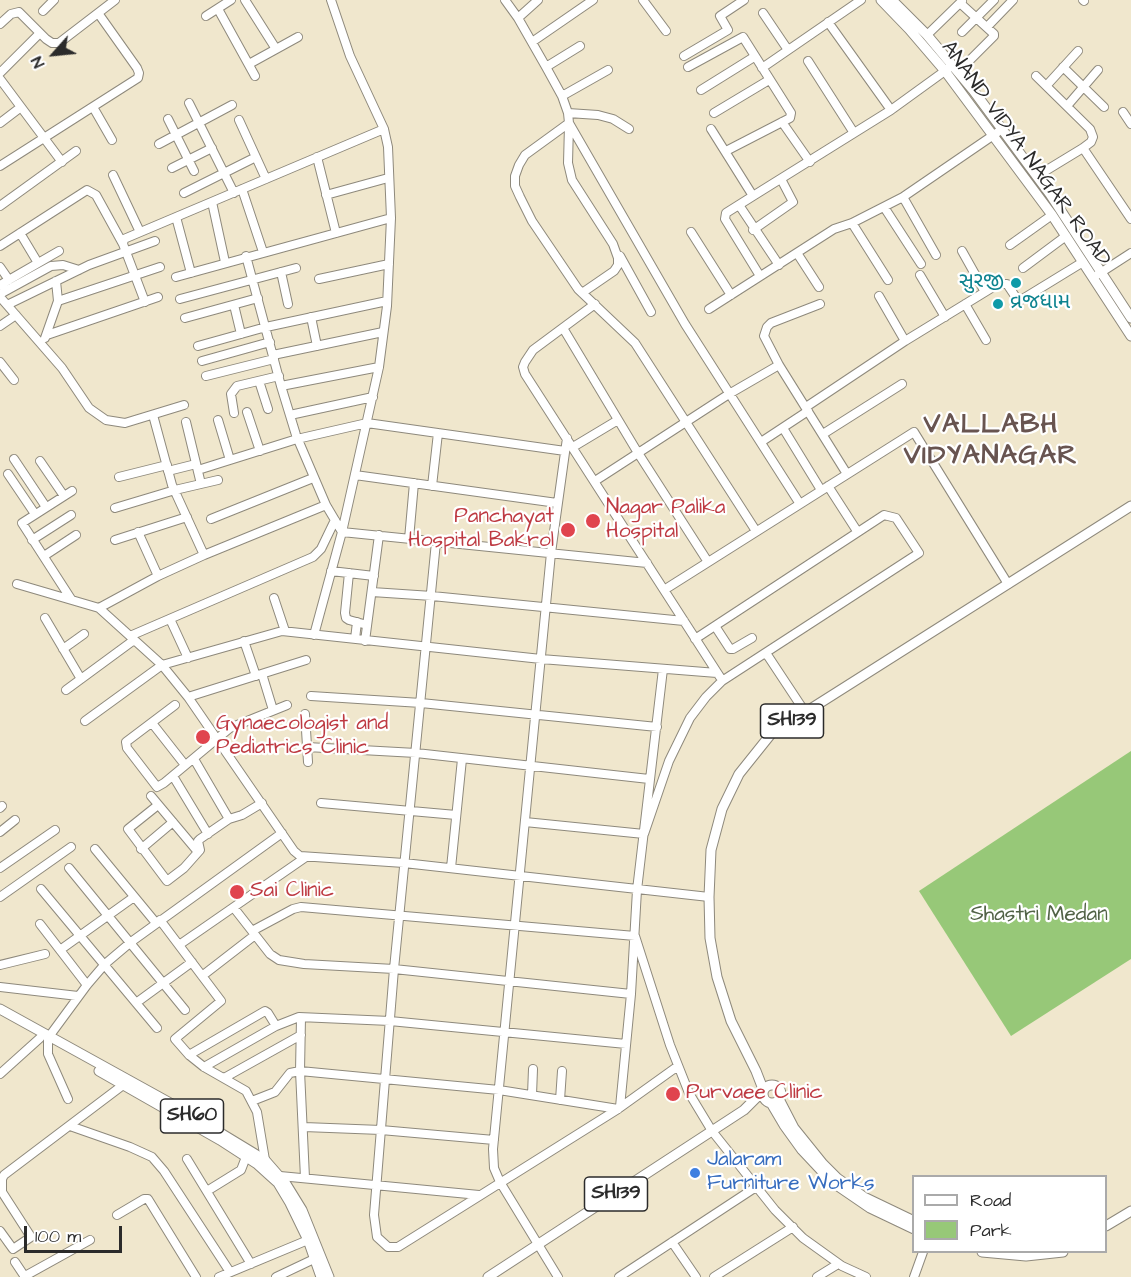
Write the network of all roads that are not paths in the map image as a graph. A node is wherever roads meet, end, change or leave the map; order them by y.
1 (54, 0) edge
2 (115, 0) edge
3 (231, 0) edge
4 (244, 0) edge
5 (331, 0) edge
6 (505, 0) edge
7 (538, 0) edge
8 (593, 0) edge
9 (643, 0) edge
10 (744, 0) edge
11 (861, 0) edge
12 (881, 0) edge
13 (892, 0) edge
14 (994, 0) edge
15 (1013, 0) edge
16 (962, 1) edge
17 (218, 9) junction
18 (43, 11) dead end
19 (98, 13) junction
20 (763, 13) dead end
21 (206, 16) dead end
22 (518, 18) junction
23 (975, 18) junction
24 (828, 22) junction
25 (0, 24) edge
26 (987, 27) junction
27 (666, 31) dead end
28 (962, 32) dead end
29 (40, 33) junction
30 (927, 34) junction
31 (298, 37) dead end
32 (532, 42) junction
33 (580, 46) dead end
34 (276, 49) junction
35 (788, 50) junction
36 (1078, 51) dead end
37 (684, 56) dead end
38 (754, 57) junction
39 (808, 60) dead end
40 (249, 64) junction
41 (546, 67) junction
42 (688, 67) dead end
43 (1063, 67) junction
44 (762, 68) junction
45 (952, 69) junction
46 (608, 70) dead end
47 (1098, 70) dead end
48 (0, 74) edge
49 (255, 76) dead end
50 (1036, 76) dead end
51 (769, 80) junction
52 (1, 82) edge
53 (1047, 85) junction
54 (1083, 87) junction
55 (701, 90) dead end
56 (562, 96) junction
57 (189, 103) dead end
58 (232, 105) dead end
59 (1067, 106) junction
60 (21, 107) junction
61 (93, 107) junction
62 (1104, 107) dead end
63 (891, 110) junction
64 (1123, 112) dead end
65 (568, 113) junction
66 (714, 113) dead end
67 (168, 119) dead end
68 (239, 120) dead end
69 (782, 122) junction
70 (0, 123) edge
71 (199, 123) junction
72 (569, 123) junction
73 (1131, 124) edge
74 (384, 129) junction
75 (629, 129) dead end
76 (711, 129) dead end
77 (1001, 130) junction
78 (854, 133) junction
79 (176, 135) junction
80 (992, 136) junction
81 (44, 138) junction
82 (112, 140) dead end
83 (159, 144) dead end
84 (212, 148) junction
85 (1083, 148) junction
86 (76, 151) dead end
87 (726, 151) junction
88 (256, 157) junction
89 (317, 158) junction
90 (188, 160) junction
91 (62, 162) junction
92 (810, 162) junction
93 (0, 166) edge
94 (172, 168) dead end
95 (194, 171) dead end
96 (224, 172) junction
97 (113, 175) dead end
98 (1036, 177) junction
99 (388, 178) junction
100 (266, 179) junction
101 (781, 179) junction
102 (242, 189) junction
103 (234, 193) junction
104 (184, 194) dead end
105 (326, 195) junction
106 (753, 196) junction
107 (903, 197) junction
108 (212, 202) junction
109 (1, 203) edge
110 (739, 205) junction
111 (884, 207) junction
112 (1052, 215) junction
113 (176, 217) junction
114 (392, 218) junction
115 (1131, 219) edge
116 (852, 223) junction
117 (753, 230) junction
118 (691, 231) dead end
119 (140, 232) junction
120 (20, 233) junction
121 (336, 233) junction
122 (1066, 236) junction
123 (155, 241) dead end
124 (613, 244) junction
125 (1010, 245) dead end
126 (0, 246) edge
127 (124, 247) junction
128 (59, 251) dead end
129 (962, 251) dead end
130 (263, 252) junction
131 (798, 253) junction
132 (1131, 253) edge
133 (936, 255) dead end
134 (246, 256) junction
135 (1083, 261) junction
136 (225, 262) junction
137 (38, 263) junction
138 (389, 264) junction
139 (921, 264) dead end
140 (778, 265) junction
141 (0, 267) edge
142 (160, 267) dead end
143 (296, 268) dead end
144 (1023, 268) dead end
145 (80, 270) junction
146 (281, 272) junction
147 (191, 273) junction
148 (920, 275) dead end
149 (1097, 275) junction
150 (135, 276) junction
151 (760, 276) junction
152 (176, 277) dead end
153 (252, 279) junction
154 (319, 279) dead end
155 (9, 280) junction
156 (888, 280) dead end
157 (56, 281) junction
158 (0, 285) edge
159 (819, 287) dead end
160 (985, 292) junction
161 (582, 293) junction
162 (0, 295) edge
163 (731, 295) junction
164 (879, 296) dead end
165 (158, 297) dead end
166 (258, 298) junction
167 (180, 299) dead end
168 (58, 301) junction
169 (387, 301) junction
170 (145, 302) junction
171 (288, 304) dead end
172 (595, 304) junction
173 (820, 304) dead end
174 (965, 304) junction
175 (7, 305) junction
176 (234, 305) junction
177 (709, 309) dead end
178 (651, 312) dead end
179 (15, 315) junction
180 (311, 317) junction
181 (945, 317) junction
182 (185, 318) dead end
183 (1131, 318) edge
184 (0, 326) edge
185 (266, 327) junction
186 (563, 328) junction
187 (1130, 330) edge
188 (383, 332) junction
189 (242, 334) junction
190 (46, 335) junction
191 (986, 339) dead end
192 (905, 341) junction
193 (270, 342) junction
194 (41, 344) junction
195 (198, 346) dead end
196 (317, 346) junction
197 (274, 357) junction
198 (202, 361) dead end
199 (0, 362) edge
200 (779, 365) junction
201 (379, 367) junction
202 (241, 368) junction
203 (206, 376) dead end
204 (279, 376) junction
205 (14, 380) dead end
206 (259, 381) junction
207 (244, 384) junction
208 (902, 384) dead end
209 (280, 386) junction
210 (729, 394) junction
211 (373, 397) junction
212 (184, 405) dead end
213 (268, 409) dead end
214 (807, 409) junction
215 (247, 412) dead end
216 (234, 413) dead end
217 (153, 415) junction
218 (290, 415) junction
219 (218, 420) dead end
220 (618, 420) junction
221 (687, 421) junction
222 (186, 422) dead end
223 (367, 423) junction
224 (783, 428) junction
225 (438, 433) junction
226 (823, 434) junction
227 (297, 439) junction
228 (760, 442) junction
229 (569, 449) junction
230 (260, 451) junction
231 (638, 453) junction
232 (14, 459) dead end
233 (230, 460) junction
234 (40, 461) dead end
235 (197, 467) junction
236 (167, 468) junction
237 (8, 474) dead end
238 (847, 474) junction
239 (355, 475) junction
240 (119, 477) dead end
241 (314, 478) junction
242 (218, 480) dead end
243 (595, 481) junction
244 (414, 483) junction
245 (201, 484) junction
246 (432, 486) junction
247 (824, 488) junction
248 (175, 490) junction
249 (72, 491) dead end
250 (64, 496) junction
251 (557, 503) junction
252 (800, 504) junction
253 (326, 505) junction
254 (1131, 506) edge
255 (46, 507) junction
256 (115, 508) dead end
257 (35, 514) junction
258 (71, 515) dead end
259 (187, 517) junction
260 (211, 519) dead end
261 (335, 520) junction
262 (756, 531) junction
263 (857, 531) junction
264 (138, 532) junction
265 (342, 532) junction
266 (76, 535) dead end
267 (379, 536) junction
268 (409, 539) junction
269 (32, 540) junction
270 (115, 540) dead end
271 (436, 542) junction
272 (551, 553) junction
273 (204, 555) junction
274 (44, 556) junction
275 (708, 562) junction
276 (647, 563) junction
277 (331, 571) junction
278 (349, 573) junction
279 (159, 576) junction
280 (374, 576) junction
281 (17, 584) dead end
282 (1008, 584) junction
283 (664, 590) junction
284 (372, 592) junction
285 (432, 596) junction
286 (274, 598) dead end
287 (70, 599) junction
288 (546, 606) junction
289 (99, 608) junction
290 (45, 618) dead end
291 (170, 619) junction
292 (684, 621) junction
293 (357, 622) junction
294 (367, 625) junction
295 (715, 626) junction
296 (285, 631) junction
297 (84, 634) dead end
298 (314, 635) junction
299 (132, 638) junction
300 (752, 638) dead end
301 (355, 639) junction
302 (695, 639) junction
303 (244, 641) junction
304 (365, 641) junction
305 (427, 647) junction
306 (63, 649) junction
307 (766, 653) junction
308 (188, 658) junction
309 (541, 659) junction
310 (306, 660) dead end
311 (162, 665) junction
312 (663, 669) junction
313 (717, 673) junction
314 (259, 675) junction
315 (81, 678) junction
316 (722, 681) junction
317 (66, 690) dead end
318 (311, 696) dead end
319 (188, 697) junction
320 (421, 703) junction
321 (175, 705) dead end
322 (287, 705) dead end
323 (273, 710) junction
324 (805, 712) junction
325 (305, 714) dead end
326 (535, 714) junction
327 (85, 721) dead end
328 (152, 723) junction
329 (657, 727) junction
330 (218, 739) junction
331 (307, 747) junction
332 (416, 753) junction
333 (194, 759) junction
334 (462, 759) junction
335 (308, 762) dead end
336 (185, 765) junction
337 (530, 766) junction
338 (173, 776) junction
339 (649, 779) junction
340 (151, 796) dead end
341 (262, 803) junction
342 (321, 803) dead end
343 (158, 805) junction
344 (409, 811) junction
345 (456, 815) junction
346 (229, 819) junction
347 (15, 820) dead end
348 (172, 822) junction
349 (525, 822) junction
350 (55, 830) dead end
351 (0, 832) edge
352 (282, 833) junction
353 (208, 834) junction
354 (644, 834) junction
355 (71, 847) dead end
356 (95, 849) dead end
357 (141, 849) junction
358 (198, 852) junction
359 (306, 857) junction
360 (404, 863) junction
361 (0, 868) edge
362 (69, 868) dead end
363 (450, 868) junction
364 (520, 876) junction
365 (41, 889) dead end
366 (637, 890) junction
367 (0, 897) edge
368 (134, 897) junction
369 (709, 897) junction
370 (234, 908) junction
371 (399, 915) junction
372 (107, 916) junction
373 (158, 921) junction
374 (40, 924) dead end
375 (515, 925) junction
376 (254, 933) junction
377 (80, 936) junction
378 (635, 936) junction
379 (129, 943) junction
380 (179, 945) junction
381 (60, 950) junction
382 (45, 954) dead end
383 (192, 962) junction
384 (105, 964) junction
385 (0, 965) edge
386 (394, 969) junction
387 (202, 976) junction
388 (509, 981) junction
389 (162, 983) junction
390 (87, 985) junction
391 (0, 987) edge
392 (631, 994) junction
393 (78, 996) junction
394 (136, 1003) junction
395 (0, 1009) edge
396 (185, 1010) dead end
397 (0, 1016) edge
398 (301, 1018) junction
399 (390, 1021) junction
400 (276, 1026) junction
401 (157, 1028) dead end
402 (504, 1032) junction
403 (301, 1035) junction
404 (45, 1039) junction
405 (626, 1044) junction
406 (189, 1055) junction
407 (678, 1066) junction
408 (204, 1067) junction
409 (533, 1068) dead end
410 (300, 1071) junction
411 (562, 1071) dead end
412 (756, 1071) junction
413 (0, 1074) edge
414 (224, 1078) junction
415 (385, 1078) junction
416 (772, 1084) junction
417 (123, 1085) junction
418 (499, 1090) junction
419 (763, 1091) junction
420 (531, 1095) junction
421 (68, 1099) dead end
422 (560, 1100) junction
423 (252, 1101) junction
424 (773, 1101) junction
425 (619, 1108) junction
426 (744, 1110) junction
427 (70, 1126) junction
428 (304, 1127) junction
429 (381, 1130) junction
430 (712, 1131) junction
431 (494, 1140) junction
432 (246, 1157) junction
433 (187, 1159) dead end
434 (265, 1160) junction
435 (1, 1176) edge
436 (280, 1176) junction
437 (305, 1178) junction
438 (500, 1182) junction
439 (376, 1184) junction
440 (756, 1187) junction
441 (207, 1191) junction
442 (478, 1195) junction
443 (117, 1215) dead end
444 (1130, 1217) edge
445 (912, 1220) edge
446 (1107, 1226) edge
447 (793, 1227) junction
448 (912, 1228) edge
449 (0, 1232) edge
450 (1107, 1232) edge
451 (311, 1239) junction
452 (90, 1240) dead end
453 (672, 1242) junction
454 (538, 1245) junction
455 (923, 1253) edge
456 (1000, 1253) edge
457 (1049, 1253) edge
458 (314, 1259) junction
459 (15, 1262) dead end
460 (251, 1264) junction
461 (838, 1264) junction
462 (230, 1272) junction
463 (25, 1276) edge
464 (863, 1276) edge
465 (196, 1277) edge
466 (219, 1277) edge
467 (276, 1277) edge
468 (321, 1277) edge
469 (330, 1277) edge
470 (488, 1277) edge
471 (558, 1277) edge
472 (619, 1277) edge
473 (696, 1277) edge
474 (714, 1277) edge
475 (817, 1277) edge
476 (914, 1277) edge

1 - 18 street
2 - 19 street
3 - 17 street
4 - 34 street
5 - 74 street
6 - 22 street
7 - 22 street
8 - 32 street
9 - 27 street
10 - 37 street
11 - 24 street
12 - 45 main road, ANAND VIDYA NAGAR ROAD
13 - 30 main road, ANAND VIDYA NAGAR ROAD
14 - 23 street
15 - 26 street
16 - 23 street
16 - 30 street
17 - 21 street
17 - 40 street
19 - 29 street
19 - 61 street
20 - 35 street
22 - 32 street
23 - 26 street
23 - 28 street
24 - 35 street
24 - 63 street
25 - 29 street
26 - 45 street
29 - 48 street
30 - 45 main road, ANAND VIDYA NAGAR ROAD
31 - 34 street
32 - 41 street
33 - 41 street
34 - 40 street
35 - 44 street
36 - 43 street
38 - 42 street
38 - 44 street
38 - 55 street
39 - 78 street
40 - 49 street
41 - 56 street
43 - 53 street
43 - 54 street
44 - 51 street
45 - 63 street
45 - 77 main road, ANAND VIDYA NAGAR ROAD
45 - 80 main road, ANAND VIDYA NAGAR ROAD
46 - 56 street
47 - 54 street
50 - 53 street
51 - 66 street
51 - 69 street
52 - 60 street
53 - 59 street
54 - 59 street
54 - 62 street
56 - 65 street
57 - 71 street
58 - 71 street
59 - 85 street
60 - 70 street
60 - 81 street
61 - 81 street
61 - 82 street
63 - 78 street
64 - 73 street
65 - 72 street
65 - 75 street
67 - 79 street
68 - 88 street
69 - 87 street
69 - 92 street
71 - 79 street
71 - 84 street
72 - 124 street
72 - 161 street
72 - 210 street
74 - 89 street
74 - 99 street
76 - 87 street
77 - 80 street
77 - 98 main road, ANAND VIDYA NAGAR ROAD
78 - 92 street
79 - 83 street
79 - 90 street
80 - 107 street
80 - 112 main road, ANAND VIDYA NAGAR ROAD
81 - 91 street
81 - 93 street
84 - 90 street
84 - 96 street
85 - 98 street
85 - 115 street
86 - 91 street
87 - 106 street
88 - 96 street
88 - 100 street
89 - 100 street
89 - 105 street
90 - 94 street
90 - 95 street
91 - 109 street
92 - 101 street
96 - 103 street
96 - 104 street
97 - 119 street
98 - 149 main road, ANAND VIDYA NAGAR ROAD
99 - 105 street
99 - 114 street
100 - 102 street
101 - 106 street
101 - 117 street
102 - 103 street
102 - 130 street
103 - 108 street
105 - 121 street
106 - 110 street
107 - 111 street
107 - 133 street
108 - 113 street
108 - 136 street
110 - 117 street
110 - 151 street
111 - 116 street
111 - 139 street
112 - 122 main road, ANAND VIDYA NAGAR ROAD
112 - 125 street
113 - 119 street
113 - 147 street
114 - 121 street
114 - 138 street
116 - 131 street
116 - 156 street
117 - 140 street
118 - 163 street
119 - 127 street
120 - 126 street
120 - 127 street
120 - 137 street
121 - 130 street
122 - 135 main road, ANAND VIDYA NAGAR ROAD
122 - 144 street
123 - 127 street
124 - 161 street
124 - 178 street
127 - 145 street
127 - 150 street
128 - 137 street
129 - 160 street
130 - 134 street
131 - 140 street
131 - 159 street
132 - 149 street
134 - 136 street
134 - 153 street
135 - 149 main road, ANAND VIDYA NAGAR ROAD
135 - 160 street
136 - 147 street
137 - 155 street
138 - 154 street
138 - 169 street
140 - 151 street
141 - 155 street
142 - 150 street
143 - 146 street
145 - 157 street
145 - 162 street
146 - 153 street
146 - 171 street
147 - 152 street
148 - 181 street
149 - 183 main road, ANAND VIDYA NAGAR ROAD
149 - 187 main road, ANAND VIDYA NAGAR ROAD
150 - 168 street
150 - 170 street
151 - 163 street
153 - 166 street
153 - 167 street
155 - 158 street
157 - 168 street
157 - 175 street
160 - 174 street
161 - 172 street
162 - 175 street
163 - 177 street
164 - 192 street
165 - 170 street
166 - 176 street
166 - 185 street
168 - 190 street
169 - 180 street
169 - 188 street
170 - 190 street
172 - 186 street
172 - 221 street
173 - 200 street
174 - 181 street
174 - 191 street
175 - 179 street
176 - 182 street
176 - 189 street
179 - 184 street
179 - 194 street
180 - 185 street
180 - 196 street
181 - 192 street
185 - 189 street
185 - 193 street
186 - 220 street
186 - 229 street
188 - 196 street
188 - 201 street
189 - 195 street
190 - 194 street
192 - 214 street
193 - 197 street
193 - 198 street
194 - 217 street
196 - 197 street
197 - 202 street
197 - 204 street
199 - 205 street
200 - 210 street
200 - 214 street
201 - 209 street
201 - 211 street
202 - 203 street
202 - 207 street
204 - 206 street
204 - 209 street
206 - 207 street
206 - 213 street
207 - 216 street
208 - 226 street
209 - 218 street
210 - 221 street
210 - 228 street
211 - 218 street
211 - 223 street
212 - 217 street
214 - 224 street
214 - 226 street
215 - 230 street
217 - 236 street
218 - 227 street
219 - 233 street
220 - 229 street
220 - 231 street
221 - 231 street
221 - 262 street
222 - 235 street
223 - 225 street
223 - 227 street
223 - 239 street
224 - 228 street
224 - 247 street
225 - 229 street
225 - 246 street
226 - 238 street
227 - 230 street
227 - 241 street
228 - 252 street
229 - 243 street
229 - 251 street
230 - 233 street
231 - 243 street
231 - 275 street
232 - 255 street
233 - 235 street
234 - 250 street
235 - 236 street
235 - 245 street
236 - 240 street
236 - 248 street
237 - 257 street
238 - 247 street
238 - 282 street
239 - 244 street
239 - 265 street
241 - 253 street
241 - 260 street
242 - 245 street
243 - 276 street
244 - 246 street
244 - 268 street
245 - 248 street
246 - 251 street
247 - 252 street
247 - 263 street
248 - 256 street
248 - 259 street
249 - 250 street
250 - 255 street
251 - 272 street
252 - 262 street
253 - 261 street
253 - 273 street
254 - 282 main road, SH139
255 - 257 street
257 - 269 street
258 - 269 street
259 - 264 street
259 - 273 street
261 - 265 street
261 - 291 street
262 - 275 street
263 - 295 street
263 - 307 street
264 - 270 street
264 - 279 street
265 - 267 street
265 - 277 street
266 - 274 street
267 - 268 street
267 - 280 street
268 - 271 street
269 - 274 street
271 - 272 street
271 - 285 street
272 - 276 street
272 - 288 street
273 - 279 street
274 - 287 street
275 - 283 street
276 - 283 street
277 - 278 street
277 - 298 street
278 - 280 street
278 - 293 street
279 - 289 street
280 - 284 street
281 - 287 street
282 - 324 main road, SH139
283 - 292 street
284 - 285 street
284 - 294 street
285 - 288 street
285 - 305 street
286 - 296 street
287 - 289 street
288 - 292 street
288 - 309 street
289 - 299 street
290 - 306 street
291 - 299 street
291 - 308 street
292 - 302 street
293 - 294 street
293 - 301 street
294 - 304 street
295 - 300 street
295 - 302 street
296 - 298 street
296 - 303 street
297 - 306 street
298 - 301 street
299 - 311 street
299 - 315 street
301 - 304 street
302 - 313 street
303 - 308 street
303 - 314 street
304 - 305 street
305 - 309 street
305 - 320 street
306 - 315 street
307 - 316 street
307 - 324 street
308 - 311 street
309 - 312 street
309 - 326 street
310 - 314 street
311 - 319 street
311 - 327 street
312 - 313 street
312 - 329 street
313 - 316 street
314 - 319 street
314 - 323 street
315 - 317 street
316 - 354 street
318 - 320 street
319 - 330 street
320 - 326 street
320 - 332 street
321 - 328 street
322 - 323 street
323 - 330 street
324 - 369 main road, SH139
325 - 331 street
326 - 329 street
326 - 337 street
328 - 336 street
328 - 338 street
329 - 339 street
330 - 333 street
330 - 341 street
331 - 332 street
331 - 335 street
332 - 334 street
332 - 344 street
333 - 336 street
333 - 346 street
334 - 337 street
334 - 345 street
336 - 338 street
337 - 339 street
337 - 349 street
338 - 353 street
339 - 354 street
340 - 343 street
341 - 346 street
341 - 352 street
342 - 344 street
343 - 348 street
343 - 357 street
344 - 345 street
344 - 360 street
345 - 363 street
346 - 353 street
347 - 351 street
348 - 357 street
348 - 358 street
349 - 354 street
349 - 364 street
350 - 361 street
352 - 359 street
352 - 373 street
353 - 358 street
354 - 366 street
355 - 367 street
356 - 368 street
357 - 358 street
359 - 360 street
359 - 370 street
360 - 363 street
360 - 371 street
362 - 372 street
363 - 364 street
364 - 366 street
364 - 375 street
365 - 377 street
366 - 369 street
366 - 378 street
368 - 372 street
368 - 373 street
369 - 412 main road, SH139
370 - 376 street
370 - 380 street
371 - 375 street
371 - 376 street
371 - 386 street
372 - 377 street
372 - 379 street
373 - 379 street
373 - 380 street
374 - 381 street
375 - 378 street
375 - 388 street
376 - 386 street
376 - 387 street
377 - 381 street
377 - 384 street
378 - 392 street
378 - 407 street
379 - 384 street
379 - 389 street
380 - 383 street
381 - 390 street
382 - 385 street
383 - 387 street
383 - 389 street
384 - 390 street
384 - 394 street
386 - 388 street
386 - 399 street
387 - 406 street
388 - 392 street
388 - 402 street
389 - 394 street
389 - 396 street
390 - 393 street
391 - 393 street
392 - 405 street
393 - 404 street
394 - 401 street
395 - 404 main road, SH60
397 - 404 main road, SH60
398 - 399 street
398 - 400 street
398 - 403 street
399 - 402 street
399 - 415 street
400 - 406 street
400 - 408 street
402 - 405 street
402 - 418 street
403 - 410 street
403 - 414 street
404 - 413 street
404 - 417 main road, SH60
404 - 421 street
404 - 434 main road, SH60
405 - 425 street
406 - 408 street
407 - 425 street
407 - 430 street
408 - 414 street
409 - 420 street
410 - 415 street
410 - 423 street
410 - 428 street
411 - 422 street
412 - 416 main road, SH139
412 - 419 main road, SH139
414 - 423 street
415 - 418 street
415 - 429 street
416 - 419 main road
416 - 424 main road
417 - 427 street
417 - 432 main road, SH60
418 - 420 street
418 - 431 street
419 - 424 main road
419 - 426 main road, SH139
420 - 422 street
422 - 425 street
423 - 434 street
424 - 426 main road, SH139
424 - 445 main road
424 - 448 main road
425 - 438 street
426 - 430 main road, SH139
427 - 435 street
427 - 462 street
428 - 429 street
428 - 437 street
429 - 431 street
429 - 439 street
430 - 440 street
430 - 454 main road, SH139
431 - 438 street
432 - 441 street
432 - 451 main road, SH60
433 - 441 street
434 - 436 main road, SH60
435 - 449 street
436 - 437 street
436 - 451 main road, SH60
437 - 439 street
438 - 442 street
438 - 454 street
439 - 442 street
439 - 442 street
440 - 447 street
440 - 453 street
441 - 460 street
443 - 465 street
444 - 446 main road
444 - 450 main road
447 - 461 street
447 - 474 street
451 - 458 main road, SH60
451 - 460 street
451 - 469 main road, SH60
452 - 463 street
453 - 472 street
453 - 473 street
454 - 470 main road, SH139
454 - 471 street
455 - 476 street
456 - 457 main road
458 - 467 street
458 - 468 main road, SH60
459 - 463 street
460 - 462 street
461 - 464 street
461 - 475 street
462 - 466 street

